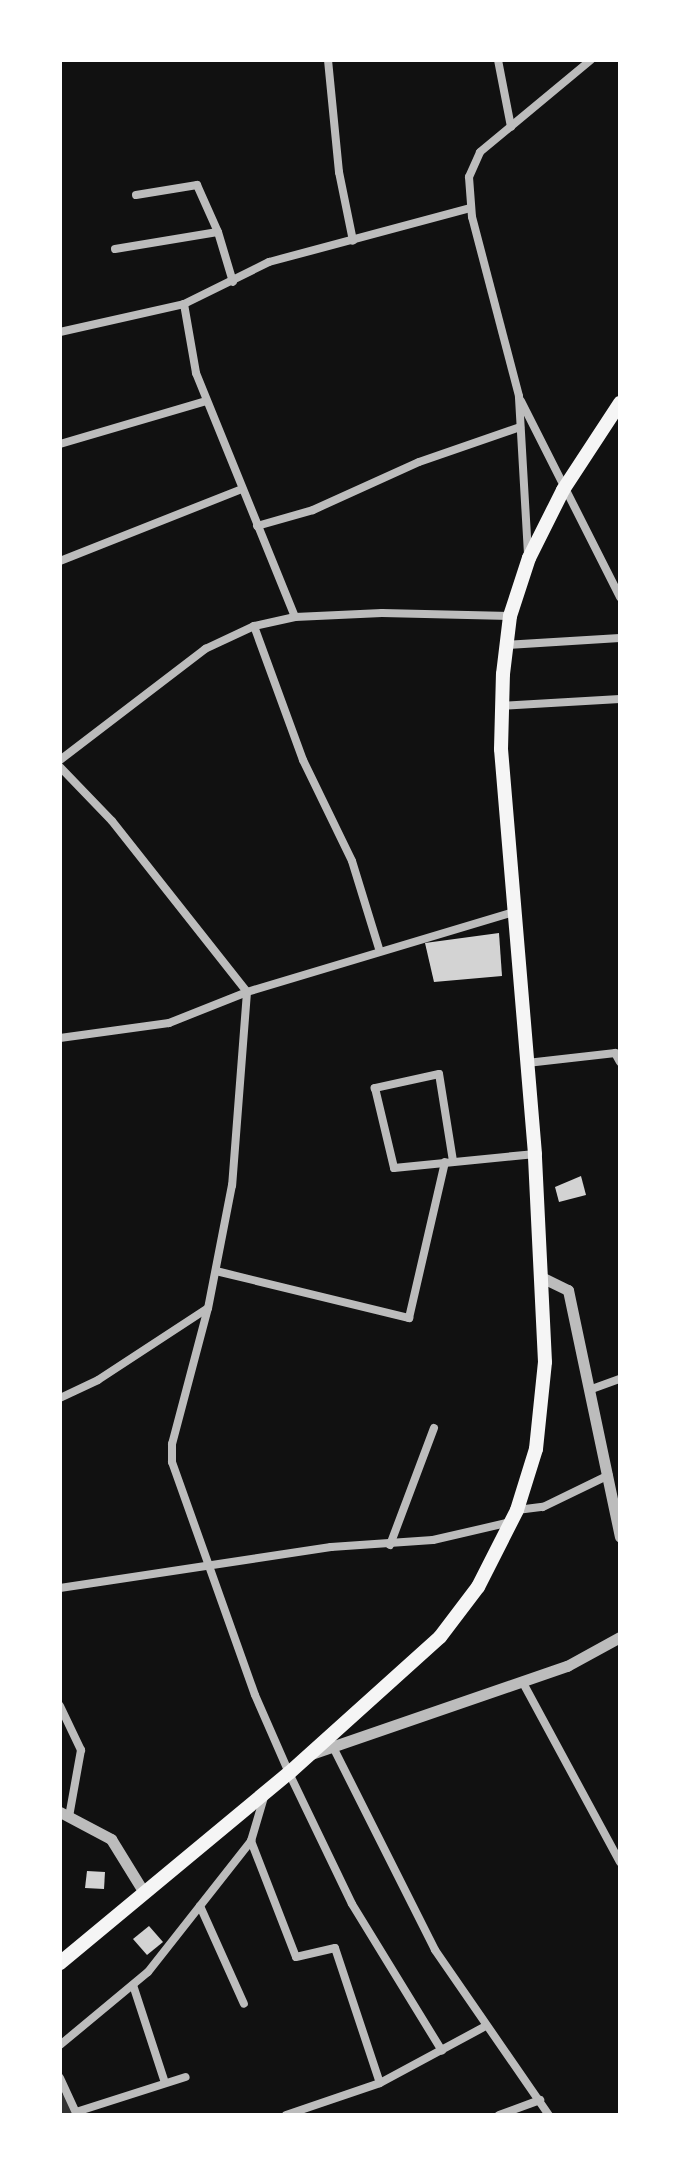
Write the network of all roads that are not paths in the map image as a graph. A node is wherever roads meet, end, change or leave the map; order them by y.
1 (328, 60) edge
2 (498, 60) edge
3 (591, 60) edge
4 (511, 127) junction
5 (136, 195) dead end
6 (470, 208) junction
7 (218, 232) junction
8 (353, 241) junction
9 (115, 249) dead end
10 (233, 282) junction
11 (184, 304) junction
12 (60, 332) edge
13 (519, 396) junction
14 (206, 401) junction
15 (620, 403) edge
16 (520, 427) junction
17 (60, 444) edge
18 (242, 489) junction
19 (563, 490) junction
20 (257, 526) junction
21 (529, 558) junction
22 (60, 561) edge
23 (620, 597) edge
24 (510, 616) junction
25 (295, 617) junction
26 (254, 626) junction
27 (620, 638) edge
28 (506, 645) junction
29 (620, 699) edge
30 (501, 706) junction
31 (60, 760) edge
32 (60, 767) edge
33 (513, 912) junction
34 (379, 949) junction
35 (247, 992) junction
36 (60, 1038) edge
37 (620, 1062) edge
38 (527, 1063) junction
39 (535, 1154) junction
40 (449, 1161) junction
41 (216, 1271) junction
42 (541, 1277) junction
43 (208, 1308) junction
44 (620, 1379) edge
45 (589, 1390) junction
46 (60, 1398) edge
47 (434, 1428) dead end
48 (609, 1475) junction
49 (515, 1516) junction
50 (620, 1537) edge
51 (390, 1545) junction
52 (209, 1567) junction
53 (60, 1588) edge
54 (620, 1637) edge
55 (522, 1681) junction
56 (60, 1706) edge
57 (334, 1749) junction
58 (311, 1754) junction
59 (289, 1773) junction
60 (266, 1792) junction
61 (64, 1815) edge
62 (251, 1841) junction
63 (620, 1862) edge
64 (143, 1891) junction
65 (200, 1906) junction
66 (60, 1963) edge
67 (133, 1985) junction
68 (244, 2004) dead end
69 (484, 2027) junction
70 (60, 2045) edge
71 (442, 2051) junction
72 (186, 2077) dead end
73 (60, 2078) edge
74 (164, 2080) junction
75 (380, 2083) junction
76 (540, 2100) junction
77 (76, 2114) edge
78 (286, 2115) edge
79 (499, 2115) edge
80 (549, 2115) edge

1 - 8 street
2 - 4 street
3 - 4 street
4 - 6 street
5 - 7 street
6 - 8 street
6 - 13 street
7 - 9 street
7 - 10 street
8 - 10 street
10 - 11 street
11 - 12 street
11 - 14 street
13 - 16 street
13 - 19 street
14 - 17 street
14 - 18 street
15 - 19 main road
16 - 20 street
16 - 21 street
18 - 20 street
18 - 22 street
19 - 21 main road
19 - 23 street
20 - 25 street
21 - 24 main road
24 - 25 street
24 - 28 main road
25 - 26 street
26 - 31 street
26 - 34 street
27 - 28 street
28 - 30 main road
29 - 30 street
30 - 33 main road
32 - 35 street
33 - 34 street
33 - 38 main road
34 - 35 street
35 - 36 street
35 - 41 street
37 - 38 street
38 - 39 main road
39 - 40 street
39 - 42 main road
40 - 40 street
40 - 41 street
41 - 43 street
42 - 45 street
42 - 49 main road
43 - 46 street
43 - 52 street
44 - 45 street
45 - 48 street
47 - 51 street
48 - 49 street
48 - 50 street
49 - 51 street
49 - 58 main road
51 - 52 street
52 - 53 street
52 - 59 street
54 - 55 street
55 - 57 street
55 - 63 street
56 - 61 street
57 - 58 street
57 - 69 street
58 - 59 main road
59 - 60 main road
59 - 71 street
60 - 62 street
60 - 64 main road
61 - 64 street
62 - 65 street
62 - 75 street
64 - 66 main road
65 - 67 street
65 - 68 street
67 - 70 street
67 - 74 street
69 - 71 street
69 - 76 street
71 - 75 street
72 - 74 street
73 - 77 street
74 - 77 street
75 - 78 street
76 - 79 street
76 - 80 street

